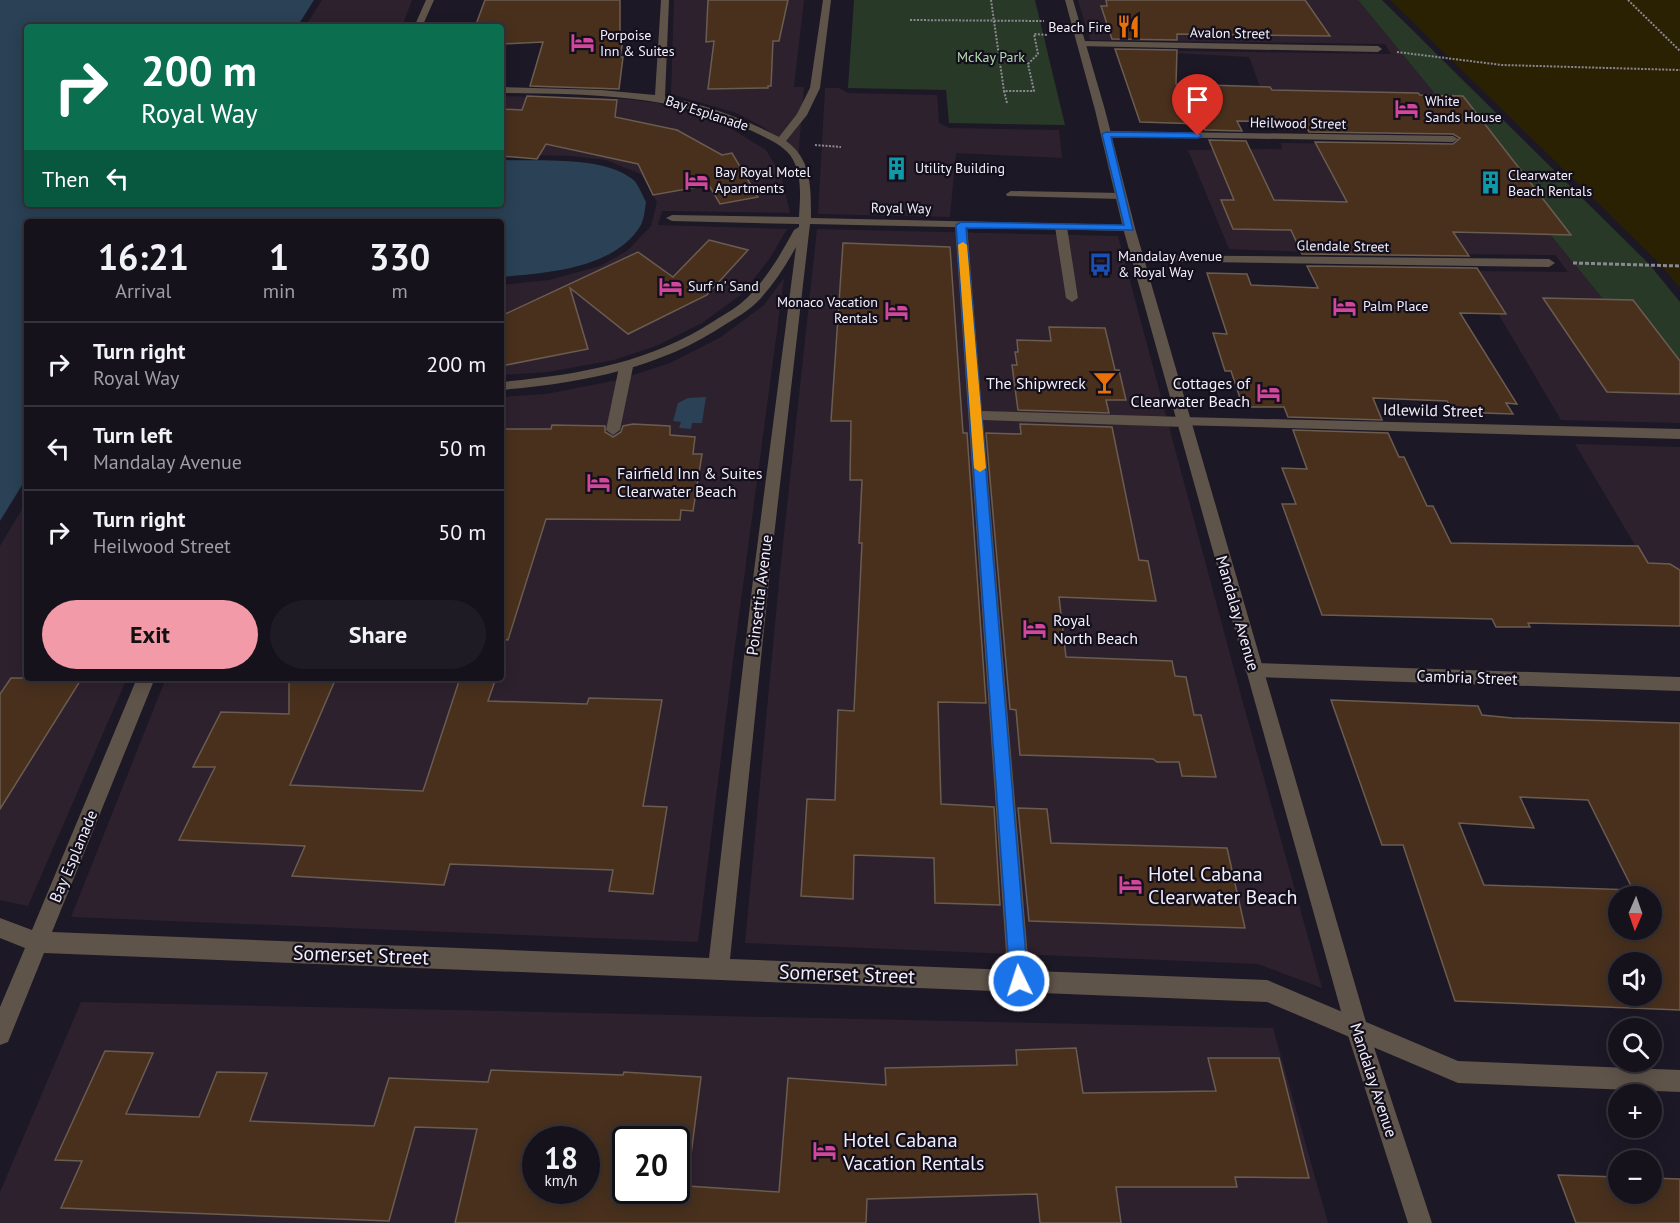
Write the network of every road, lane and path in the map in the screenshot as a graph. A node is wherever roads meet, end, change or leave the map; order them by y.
1 (430, 0) edge
2 (665, 0) edge
3 (827, 0) edge
4 (991, 0) edge
5 (1069, 0) edge
6 (1628, 0) edge
7 (910, 20) dead end
8 (995, 21) junction
9 (1044, 21) dead end
10 (419, 24) edge
11 (1047, 34) dead end
12 (1081, 45) junction
13 (1378, 49) joint
14 (1680, 51) edge
15 (1680, 70) edge
16 (504, 90) edge
17 (1004, 91) junction
18 (660, 98) junction
19 (1007, 103) dead end
20 (1106, 134) junction
21 (1453, 139) dead end
22 (780, 142) junction
23 (1011, 194) dead end
24 (1121, 196) junction
25 (672, 218) dead end
26 (805, 221) junction
27 (961, 225) junction
28 (1061, 227) junction
29 (1129, 228) junction
30 (1138, 259) junction
31 (1549, 263) joint
32 (1680, 266) edge
33 (1072, 298) dead end
34 (627, 367) junction
35 (504, 386) edge
36 (976, 415) junction
37 (1184, 422) junction
38 (612, 430) dead end
39 (1680, 435) edge
40 (1254, 670) junction
41 (145, 681) edge
42 (1680, 684) edge
43 (0, 928) edge
44 (37, 942) junction
45 (718, 969) junction
46 (1019, 981) junction
47 (1357, 1029) junction
48 (0, 1034) edge
49 (1680, 1081) edge
50 (1420, 1223) edge

1 - 10 street
2 - 18 street
3 - 22 street
4 - 8 path
5 - 12 street, Mandalay Avenue
6 - 14 path
7 - 8 path
8 - 9 path
8 - 17 path
11 - 17 path
12 - 13 street, Avalon Street
12 - 20 street, Mandalay Avenue
13 - 15 path
16 - 18 street, Bay Esplanade
17 - 19 path
18 - 22 street, Bay Esplanade
20 - 21 street, Heilwood Street
20 - 24 street, Mandalay Avenue
22 - 26 street, Bay Esplanade
23 - 24 street
24 - 29 street, Mandalay Avenue
25 - 26 street, Royal Way
26 - 27 street, Royal Way
26 - 34 street
26 - 45 street, Poinsettia Avenue
27 - 28 street, Royal Way
27 - 36 street
28 - 29 street, Royal Way
28 - 33 street
29 - 30 street, Mandalay Avenue
30 - 31 street, Glendale Street
30 - 37 street, Mandalay Avenue
31 - 32 path
34 - 35 street
34 - 38 street
36 - 37 street, Idlewild Street
36 - 46 street
37 - 39 street, Idlewild Street
37 - 40 street, Mandalay Avenue
40 - 42 street, Cambria Street
40 - 47 street, Mandalay Avenue
41 - 44 street, Bay Esplanade
43 - 44 street, Somerset Street
44 - 45 street, Somerset Street
44 - 48 street, Bay Esplanade
45 - 46 street, Somerset Street
46 - 47 street, Somerset Street
47 - 49 street, Somerset Street
47 - 50 street, Mandalay Avenue

